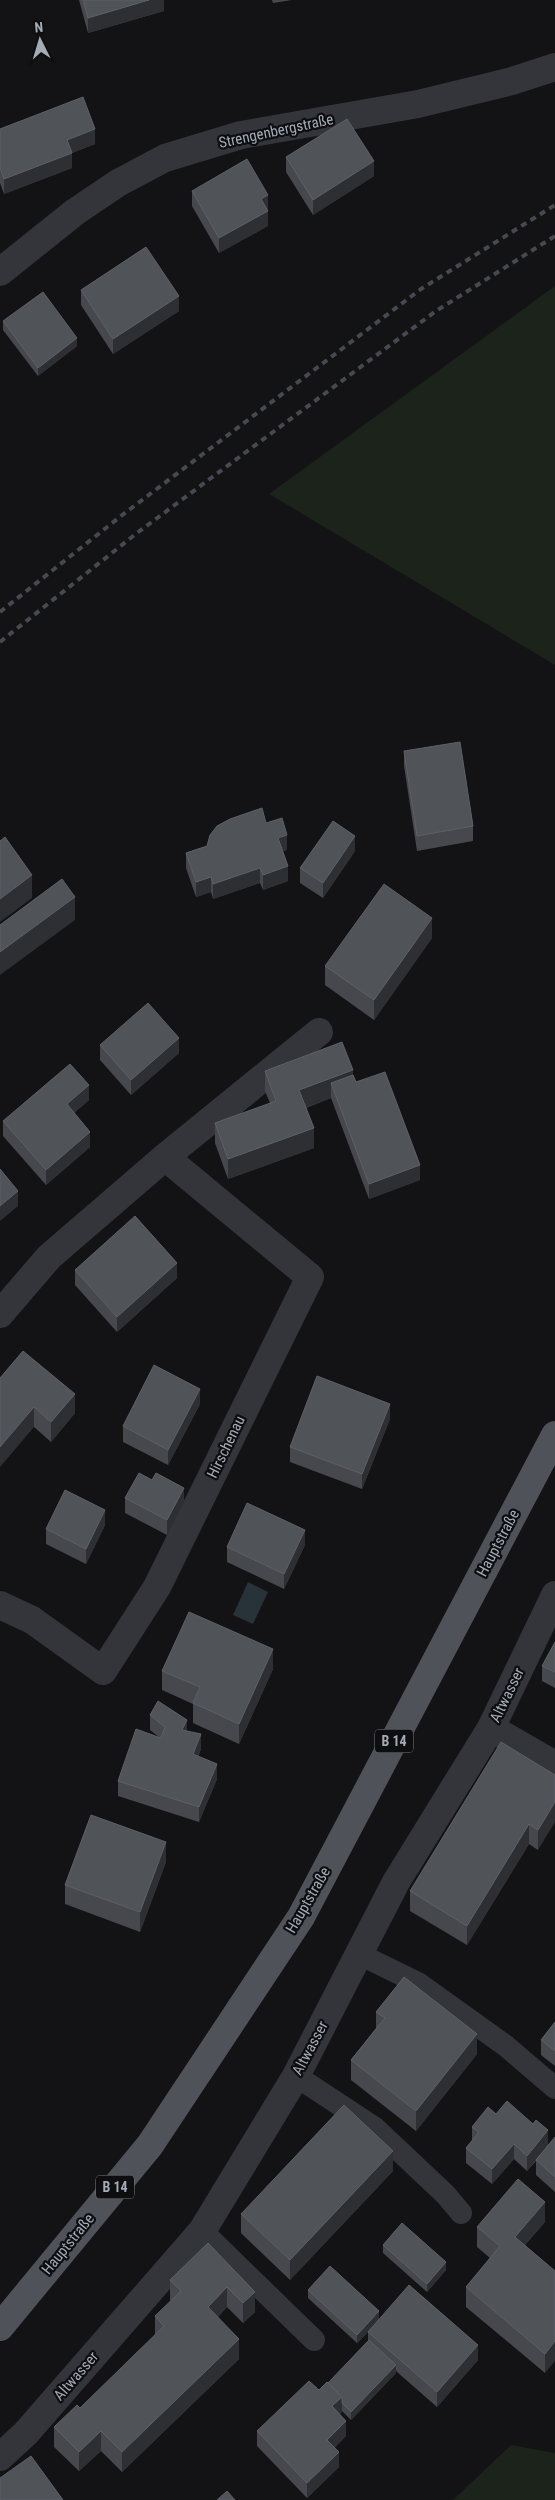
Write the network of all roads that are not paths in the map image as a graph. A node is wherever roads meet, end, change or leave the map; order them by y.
1 (555, 67) edge
2 (0, 272) edge
3 (319, 1032) dead end
4 (165, 1157) junction
5 (0, 1314) edge
6 (555, 1435) edge
7 (555, 1595) edge
8 (0, 1605) edge
9 (491, 1728) junction
10 (555, 1765) edge
11 (359, 1954) junction
12 (296, 2076) junction
13 (555, 2088) edge
14 (462, 2213) dead end
15 (202, 2231) junction
16 (0, 2327) edge
17 (314, 2340) dead end
18 (0, 2457) edge

1 - 2 street, Strengenbergstraße
3 - 4 street
4 - 5 street
4 - 8 street, Hirschenau
6 - 16 main road, Hauptstraße / B 14
7 - 9 street, Altwasser
9 - 10 street
9 - 11 street, Altwasser
11 - 12 street, Altwasser
11 - 13 lane
12 - 14 lane
12 - 15 street, Altwasser
15 - 17 lane
15 - 18 street, Altwasser

